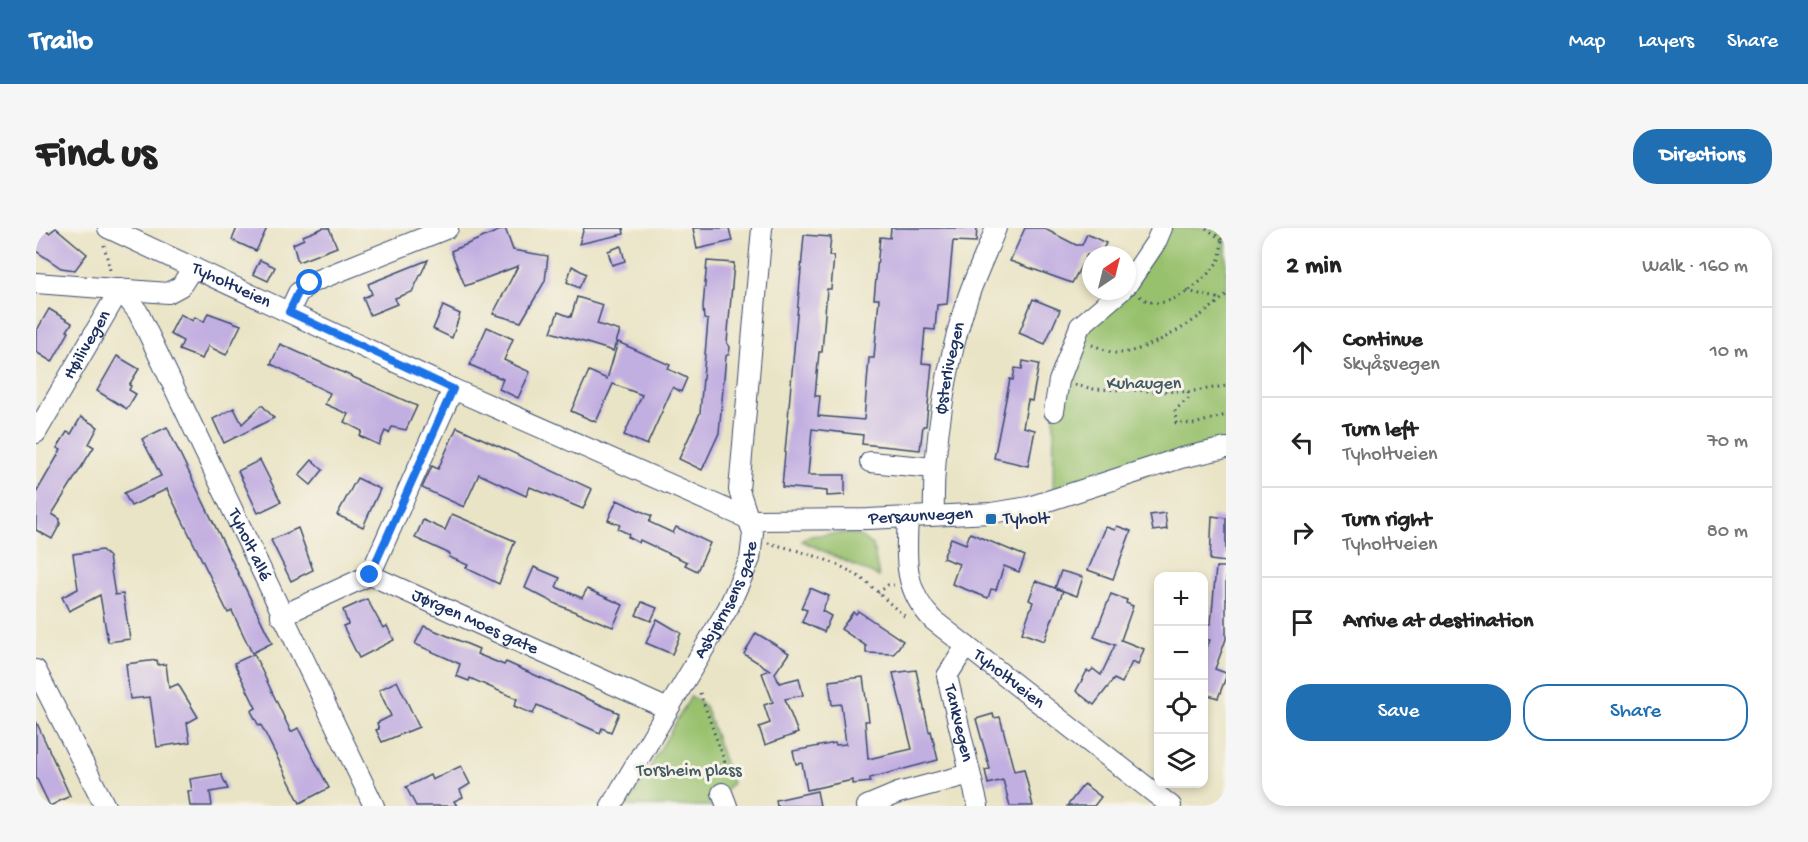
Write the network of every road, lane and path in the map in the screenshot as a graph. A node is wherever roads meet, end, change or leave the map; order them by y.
1 (448, 228) edge
2 (762, 228) edge
3 (996, 228) edge
4 (1162, 228) edge
5 (1206, 228) edge
6 (105, 232) edge
7 (1224, 238) edge
8 (193, 267) junction
9 (1136, 271) edge
10 (36, 283) edge
11 (116, 283) junction
12 (1187, 291) junction
13 (1136, 294) edge
14 (1226, 295) edge
15 (1221, 299) junction
16 (1110, 300) edge
17 (289, 312) junction
18 (1074, 338) junction
19 (1059, 381) junction
20 (1226, 386) edge
21 (453, 389) junction
22 (1188, 392) junction
23 (1054, 411) dead end
24 (1226, 415) edge
25 (36, 433) edge
26 (1226, 448) edge
27 (870, 462) dead end
28 (934, 468) junction
29 (934, 515) junction
30 (908, 517) junction
31 (752, 530) junction
32 (370, 575) junction
33 (878, 593) dead end
34 (281, 616) junction
35 (966, 646) junction
36 (691, 669) junction
37 (36, 670) edge
38 (668, 709) junction
39 (970, 774) junction
40 (725, 799) edge
41 (105, 806) edge
42 (374, 806) edge
43 (611, 806) edge
44 (867, 806) edge
45 (978, 806) edge
46 (1171, 806) edge

1 - 17 street
2 - 31 street, Asbjørnsens gate
3 - 28 street, Østerlivegen
4 - 9 street
5 - 7 path
6 - 8 street, Tyholtveien
6 - 11 path
7 - 12 path
8 - 11 street
8 - 17 street, Tyholtveien
10 - 11 street
11 - 25 street, Høilivegen
11 - 34 street, Tyholt allé
12 - 13 path
12 - 15 path
14 - 15 path
15 - 18 path
16 - 18 street
17 - 21 street, Tyholtveien
18 - 19 street
19 - 22 path
19 - 23 street
20 - 22 path
21 - 31 street, Tyholtveien
21 - 32 street
22 - 24 path
26 - 29 street, Persaunvegen
27 - 28 street
28 - 29 street, Østerlivegen
29 - 30 street, Persaunvegen
30 - 31 street, Persaunvegen
30 - 35 street, Tyholtveien
31 - 33 path
31 - 36 street, Asbjørnsens gate
32 - 34 street
32 - 38 street, Jørgen Moes gate
34 - 42 street, Tyholt allé
35 - 39 street, Tankvegen
35 - 46 street, Tyholtveien
36 - 38 street, Asbjørnsens gate
36 - 40 path
37 - 41 street
38 - 43 street, Asbjørnsens gate
39 - 44 street
39 - 45 street, Tankvegen

